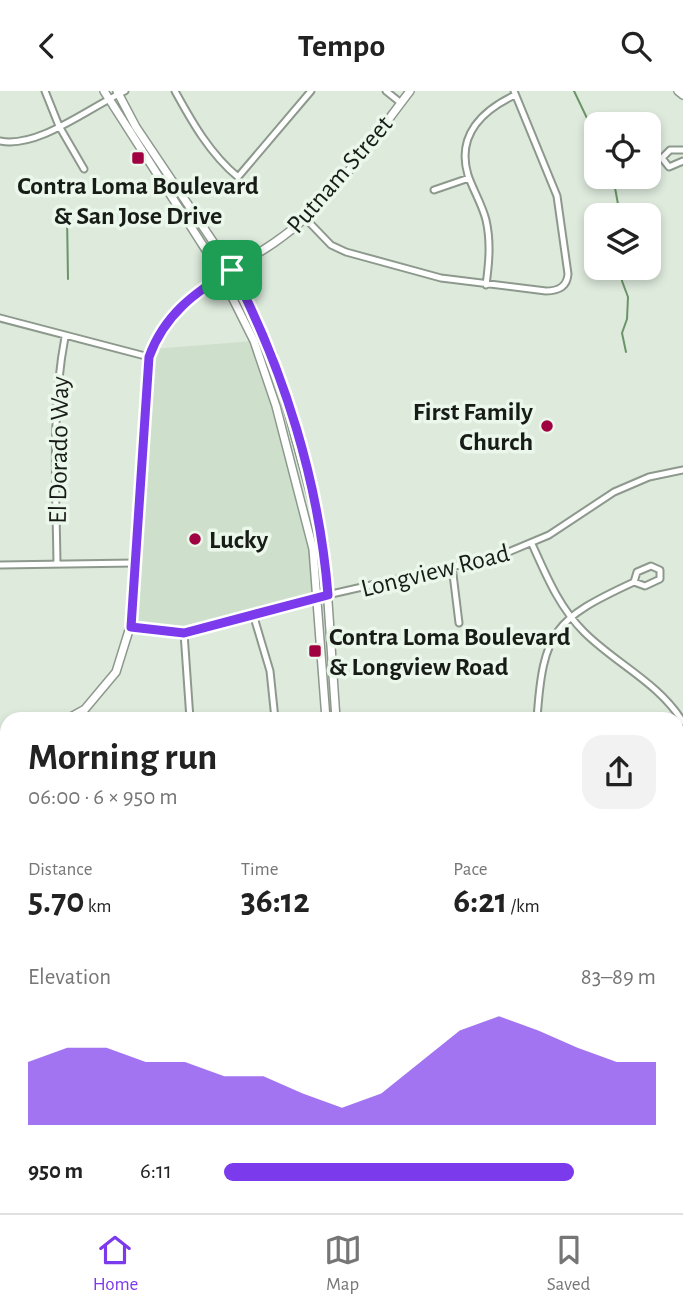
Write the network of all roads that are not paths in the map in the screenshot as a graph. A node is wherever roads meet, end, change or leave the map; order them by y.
1 (44, 91) edge
2 (104, 91) edge
3 (175, 91) edge
4 (311, 91) edge
5 (387, 91) edge
6 (410, 91) edge
7 (678, 91) edge
8 (120, 92) edge
9 (514, 93) edge
10 (683, 96) edge
11 (108, 100) junction
12 (401, 103) junction
13 (59, 126) junction
14 (0, 141) edge
15 (683, 150) edge
16 (683, 161) edge
17 (84, 169) dead end
18 (469, 178) junction
19 (434, 191) dead end
20 (305, 219) junction
21 (232, 270) junction
22 (222, 276) junction
23 (486, 285) junction
24 (0, 318) edge
25 (65, 337) junction
26 (149, 357) junction
27 (683, 470) edge
28 (532, 544) junction
29 (57, 563) junction
30 (135, 563) junction
31 (0, 565) edge
32 (452, 566) junction
33 (634, 582) junction
34 (328, 595) junction
35 (316, 597) junction
36 (253, 614) junction
37 (571, 618) junction
38 (459, 623) dead end
39 (131, 627) junction
40 (184, 633) junction
41 (80, 712) edge
42 (190, 712) edge
43 (274, 712) edge
44 (325, 712) edge
45 (336, 712) edge
46 (538, 712) edge
47 (675, 712) edge

1 - 13 street
2 - 11 main road
3 - 4 street
5 - 12 street
6 - 12 main road, Putnam Street
7 - 10 main road
8 - 11 street
8 - 21 main road
9 - 18 street
9 - 23 street
11 - 13 street
11 - 22 main road
12 - 20 main road, Putnam Street
13 - 14 street
13 - 17 street
15 - 16 street
18 - 19 street
18 - 23 street
20 - 21 main road, Putnam Street
20 - 23 street
21 - 22 main road, Putnam Street
21 - 34 main road
22 - 26 main road, Putnam Street
22 - 35 main road
24 - 25 street
25 - 26 street
25 - 29 street, El Dorado Way
26 - 30 main road, Putnam Street
27 - 28 street, Longview Road
28 - 32 street, Longview Road
28 - 37 street
29 - 30 street
29 - 31 street
30 - 39 main road, Putnam Street
32 - 34 street, Longview Road
32 - 38 street
33 - 33 street
33 - 37 street
34 - 35 street, Longview Road
34 - 45 main road
35 - 36 street, Longview Road
35 - 44 main road
36 - 40 street, Longview Road
36 - 43 street
37 - 46 street
37 - 47 street
39 - 40 street, Longview Road
39 - 41 main road, Putnam Street
40 - 42 street

